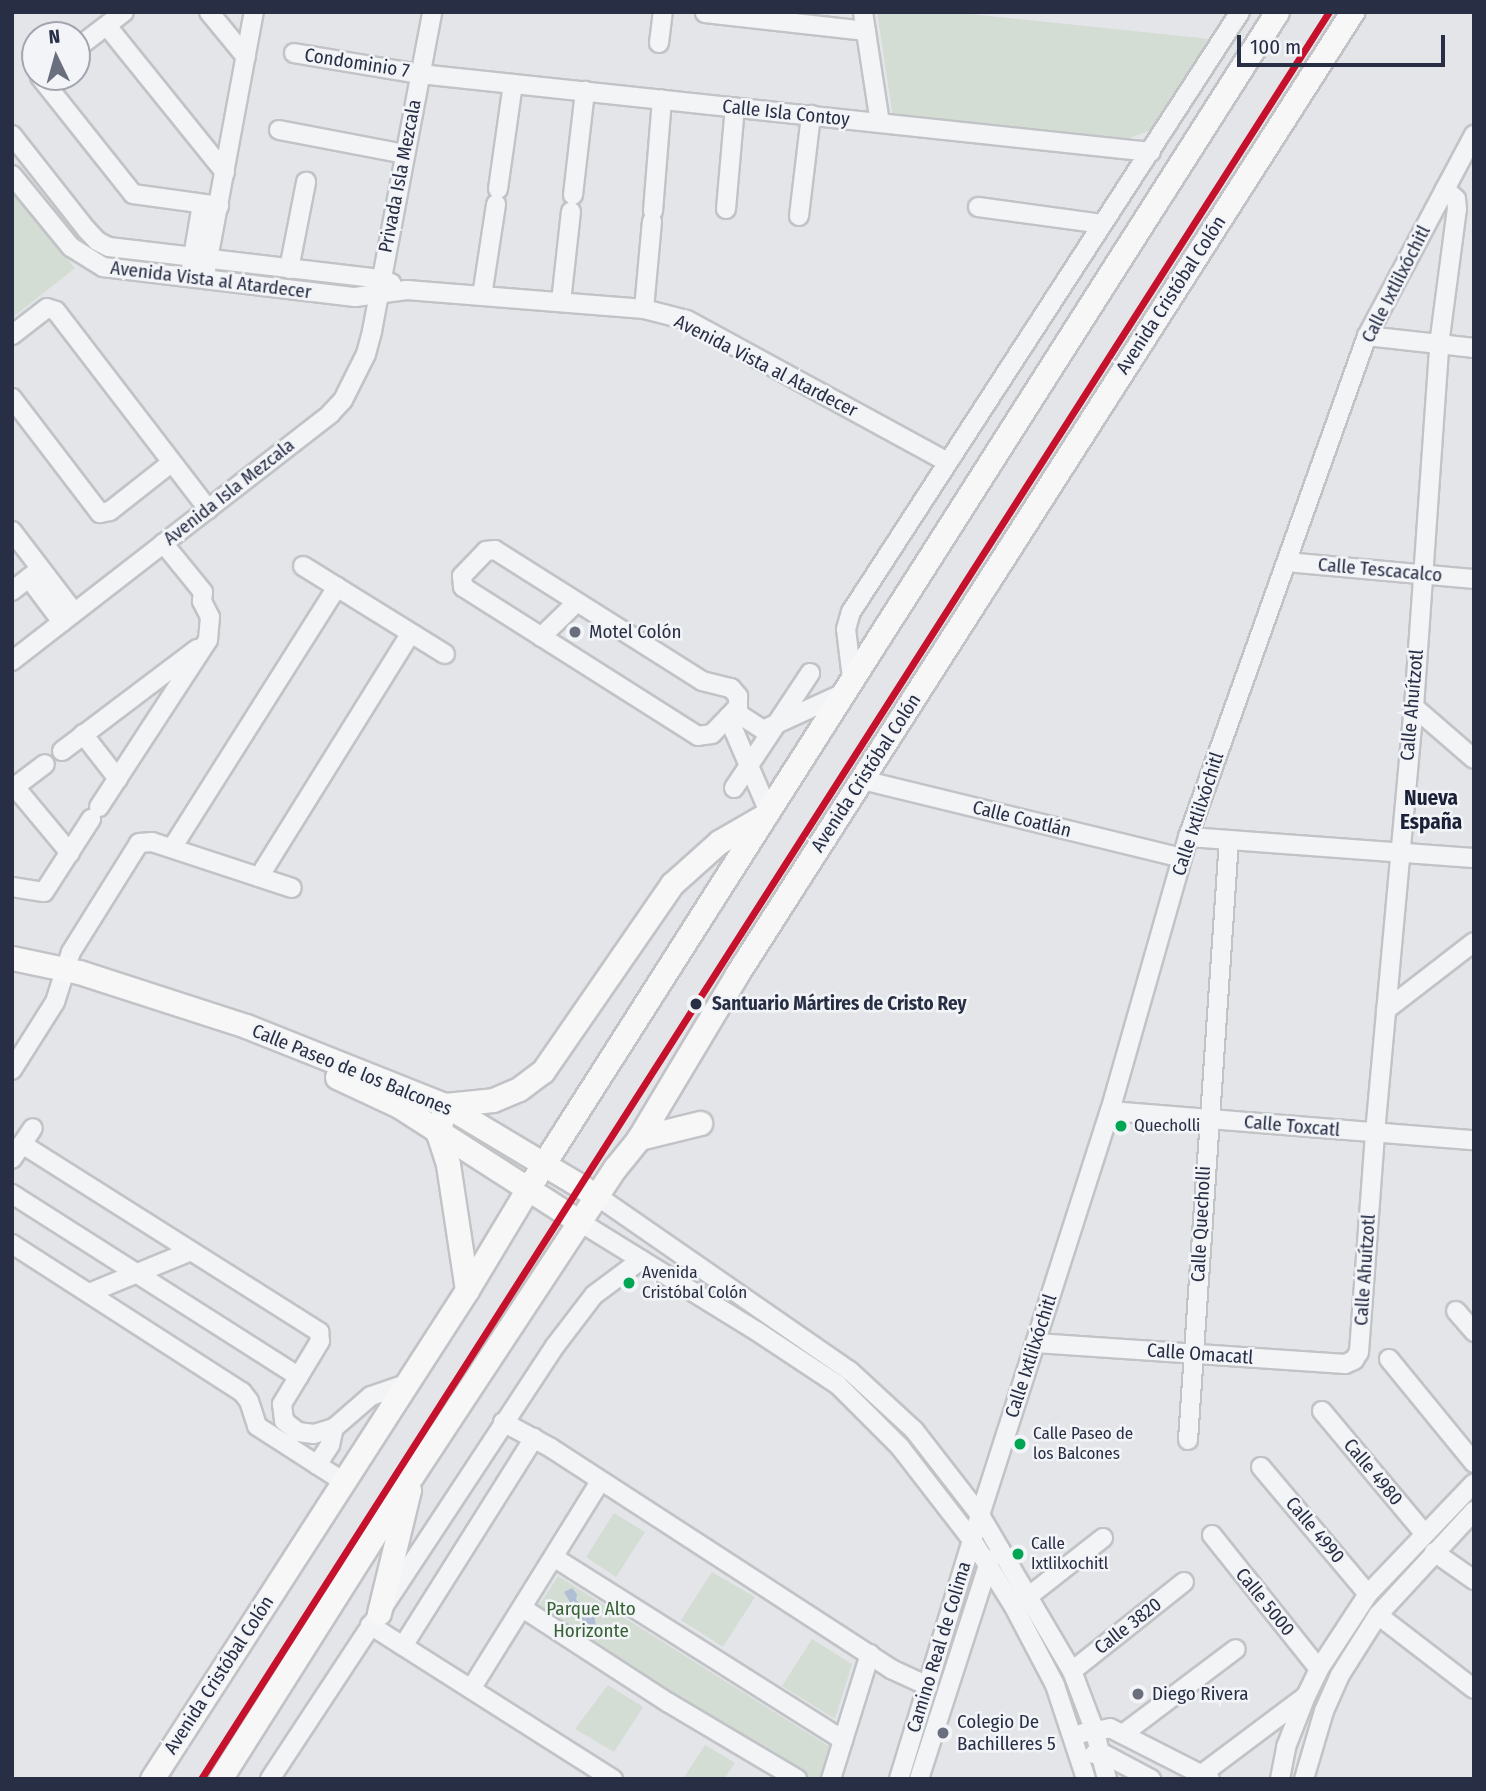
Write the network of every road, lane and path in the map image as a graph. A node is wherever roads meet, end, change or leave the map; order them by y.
1 (124, 12) edge
2 (209, 12) edge
3 (254, 12) edge
4 (432, 12) edge
5 (663, 12) edge
6 (863, 12) edge
7 (1240, 12) edge
8 (1277, 12) edge
9 (1352, 12) edge
10 (705, 13) edge
11 (107, 26) junction
12 (866, 30) junction
13 (91, 38) edge
14 (659, 43) dead end
15 (294, 53) dead end
16 (246, 57) junction
17 (420, 74) junction
18 (513, 84) junction
19 (51, 91) edge
20 (585, 91) junction
21 (662, 99) junction
22 (735, 107) junction
23 (811, 115) junction
24 (880, 123) junction
25 (279, 130) dead end
26 (12, 135) edge
27 (1474, 135) edge
28 (1151, 152) junction
29 (405, 154) junction
30 (225, 172) junction
31 (12, 175) edge
32 (306, 181) dead end
33 (1445, 189) junction
34 (210, 205) junction
35 (978, 207) dead end
36 (726, 209) dead end
37 (799, 216) dead end
38 (1102, 224) junction
39 (200, 259) junction
40 (289, 269) junction
41 (197, 280) junction
42 (379, 288) junction
43 (482, 296) junction
44 (561, 302) junction
45 (644, 309) junction
46 (12, 335) edge
47 (1367, 336) junction
48 (1439, 345) junction
49 (1474, 348) edge
50 (12, 398) edge
51 (947, 462) junction
52 (167, 467) junction
53 (203, 513) junction
54 (12, 531) edge
55 (159, 547) junction
56 (1287, 562) junction
57 (303, 566) dead end
58 (34, 573) junction
59 (1421, 574) junction
60 (1474, 579) edge
61 (337, 587) junction
62 (12, 591) edge
63 (577, 602) junction
64 (68, 617) junction
65 (411, 633) junction
66 (541, 637) junction
67 (208, 640) junction
68 (445, 654) dead end
69 (12, 661) edge
70 (810, 673) dead end
71 (848, 686) junction
72 (1413, 707) junction
73 (731, 714) junction
74 (776, 724) junction
75 (83, 734) junction
76 (62, 751) dead end
77 (1474, 759) edge
78 (45, 764) dead end
79 (750, 764) junction
80 (118, 779) junction
81 (862, 780) junction
82 (14, 788) edge
83 (734, 788) dead end
84 (766, 813) junction
85 (1188, 837) junction
86 (1229, 840) junction
87 (172, 848) junction
88 (70, 853) junction
89 (1399, 854) junction
90 (1182, 858) junction
91 (1474, 858) edge
92 (259, 877) junction
93 (12, 887) edge
94 (292, 888) dead end
95 (1474, 942) edge
96 (12, 958) edge
97 (12, 974) edge
98 (63, 976) junction
99 (1385, 1010) junction
100 (13, 1067) edge
101 (445, 1105) junction
102 (1110, 1111) junction
103 (1207, 1119) junction
104 (699, 1123) dead end
105 (33, 1128) dead end
106 (438, 1133) junction
107 (1375, 1133) junction
108 (639, 1138) junction
109 (1474, 1140) edge
110 (17, 1152) edge
111 (545, 1163) junction
112 (527, 1190) junction
113 (12, 1194) edge
114 (597, 1196) junction
115 (629, 1219) junction
116 (580, 1222) junction
117 (612, 1242) junction
118 (12, 1244) edge
119 (191, 1251) junction
120 (641, 1260) junction
121 (138, 1273) junction
122 (467, 1290) junction
123 (89, 1293) junction
124 (1456, 1311) dead end
125 (1474, 1332) edge
126 (1036, 1343) junction
127 (1359, 1352) joint
128 (1193, 1354) junction
129 (1389, 1359) dead end
130 (299, 1377) junction
131 (408, 1383) junction
132 (1322, 1411) dead end
133 (503, 1422) junction
134 (334, 1429) junction
135 (534, 1438) junction
136 (1188, 1440) dead end
137 (1474, 1463) edge
138 (317, 1465) junction
139 (1261, 1466) dead end
140 (413, 1474) junction
141 (344, 1482) junction
142 (600, 1482) junction
143 (1474, 1483) edge
144 (1474, 1511) edge
145 (980, 1515) junction
146 (1424, 1533) junction
147 (1212, 1535) dead end
148 (1103, 1538) dead end
149 (972, 1540) junction
150 (996, 1541) junction
151 (1434, 1552) junction
152 (555, 1558) junction
153 (988, 1565) junction
154 (1474, 1580) edge
155 (1184, 1582) dead end
156 (1368, 1594) junction
157 (1029, 1596) junction
158 (524, 1609) junction
159 (1378, 1615) junction
160 (375, 1619) junction
161 (402, 1646) junction
162 (1236, 1649) dead end
163 (870, 1654) junction
164 (1319, 1669) junction
165 (1072, 1671) junction
166 (928, 1686) junction
167 (471, 1689) junction
168 (1474, 1689) edge
169 (1306, 1696) junction
170 (920, 1712) junction
171 (939, 1718) junction
172 (1094, 1729) junction
173 (1123, 1734) junction
174 (1074, 1736) junction
175 (843, 1740) junction
176 (1100, 1752) junction
177 (1081, 1758) junction
178 (1206, 1777) edge
179 (152, 1779) edge
180 (220, 1779) edge
181 (270, 1779) edge
182 (613, 1779) edge
183 (797, 1779) edge
184 (831, 1779) edge
185 (899, 1779) edge
186 (919, 1779) edge
187 (1086, 1779) edge
188 (1107, 1779) edge
189 (1151, 1779) edge
190 (1280, 1779) edge
191 (1304, 1779) edge

1 - 11 street
2 - 16 street
3 - 16 street
4 - 17 street, Privada Isla Mezcala
5 - 14 street
6 - 12 street
7 - 28 street
8 - 71 main road, Avenida Cristóbal Colón
9 - 81 main road, Avenida Cristóbal Colón
10 - 12 street
11 - 13 street
11 - 30 street
12 - 24 street
15 - 17 street, Condominio 7
16 - 30 street
17 - 18 street, Calle Isla Contoy
17 - 29 street, Privada Isla Mezcala
18 - 20 street, Calle Isla Contoy
18 - 43 street
19 - 34 street
20 - 21 street, Calle Isla Contoy
20 - 44 street
21 - 22 street, Calle Isla Contoy
21 - 45 street
22 - 23 street, Calle Isla Contoy
22 - 36 street
23 - 24 street, Calle Isla Contoy
23 - 37 street
24 - 28 street, Calle Isla Contoy
25 - 29 street
26 - 39 street, Avenida Vista al Atardecer
27 - 33 street, Calle Ixtlilxóchitl
28 - 38 street
29 - 42 street, Privada Isla Mezcala
30 - 34 street
31 - 41 street, Avenida Vista al Atardecer
32 - 40 street
33 - 47 street, Calle Ixtlilxóchitl
33 - 48 street, Calle Ahuítzotl
34 - 39 street
35 - 38 street
38 - 51 street
39 - 40 street, Avenida Vista al Atardecer
39 - 41 street
40 - 42 street, Avenida Vista al Atardecer
41 - 42 street, Avenida Vista al Atardecer
42 - 43 street, Avenida Vista al Atardecer
42 - 53 street, Avenida Isla Mezcala
43 - 44 street, Avenida Vista al Atardecer
44 - 45 street, Avenida Vista al Atardecer
45 - 51 street, Avenida Vista al Atardecer
46 - 52 street
47 - 48 street
47 - 56 street, Calle Ixtlilxóchitl
48 - 49 street
48 - 59 street, Calle Ahuítzotl
50 - 52 street
51 - 71 street
52 - 53 street
53 - 55 street, Avenida Isla Mezcala
54 - 58 street
55 - 64 street, Avenida Isla Mezcala
55 - 67 street
56 - 59 street, Calle Tescacalco
56 - 85 street, Calle Ixtlilxóchitl
57 - 61 street
58 - 62 street
58 - 64 street
59 - 60 street, Calle Tescacalco
59 - 72 street, Calle Ahuítzotl
61 - 65 street
61 - 87 street
63 - 66 street
63 - 66 street
63 - 73 street
64 - 69 street, Avenida Isla Mezcala
65 - 68 street
65 - 92 street
66 - 73 street
67 - 75 street
67 - 80 street
70 - 74 street
71 - 74 street
71 - 84 main road, Avenida Cristóbal Colón
72 - 77 street
72 - 89 street, Calle Ahuítzotl
73 - 74 street
73 - 79 street
74 - 79 street
75 - 76 street
75 - 80 street
78 - 82 street
79 - 83 street
79 - 84 street
80 - 88 street
81 - 90 street, Calle Coatlán
81 - 108 main road, Avenida Cristóbal Colón
82 - 88 street
84 - 101 main road
84 - 111 main road, Avenida Cristóbal Colón
85 - 86 street
85 - 90 street, Calle Ixtlilxóchitl
86 - 89 street
86 - 103 street, Calle Quecholli
87 - 92 street
87 - 98 street
88 - 93 street
89 - 91 street
89 - 99 street, Calle Ahuítzotl
90 - 102 street, Calle Ixtlilxóchitl
92 - 94 street
95 - 99 street
96 - 98 main road, Calle Paseo de los Balcones
97 - 98 main road, Calle Paseo de los Balcones
98 - 100 street
98 - 101 main road, Calle Paseo de los Balcones
98 - 106 main road, Calle Paseo de los Balcones
99 - 107 street, Calle Ahuítzotl
101 - 106 main road
101 - 111 main road, Calle Paseo de los Balcones
102 - 103 street, Calle Toxcatl
102 - 126 street, Calle Ixtlilxóchitl
103 - 107 street, Calle Toxcatl
103 - 128 street, Calle Quecholli
104 - 108 main road
105 - 110 street
106 - 112 main road, Calle Paseo de los Balcones
106 - 122 main road
107 - 109 street, Calle Toxcatl
107 - 127 street, Calle Ahuítzotl
108 - 114 main road, Avenida Cristóbal Colón
110 - 119 street
111 - 112 main road, Avenida Cristóbal Colón
111 - 114 main road, Calle Paseo de los Balcones
112 - 116 main road, Calle Paseo de los Balcones
112 - 122 main road, Avenida Cristóbal Colón
113 - 121 street
114 - 115 street, Calle Paseo de los Balcones
114 - 116 main road, Avenida Cristóbal Colón
115 - 117 street
115 - 145 street, Calle Paseo de los Balcones
116 - 117 street, Calle Paseo de los Balcones
116 - 140 main road, Avenida Cristóbal Colón
117 - 120 street, Calle Paseo de los Balcones
118 - 123 street
119 - 121 street
119 - 130 street
120 - 133 street
120 - 149 street, Calle Paseo de los Balcones
121 - 123 street
121 - 130 street
122 - 131 main road, Avenida Cristóbal Colón
123 - 138 street
124 - 125 street
126 - 128 street, Calle Omacatl
126 - 145 street, Calle Ixtlilxóchitl
127 - 128 street, Calle Omacatl
128 - 136 street, Calle Quecholli
129 - 137 street
130 - 134 street
131 - 134 street
131 - 141 main road, Avenida Cristóbal Colón
132 - 146 street, Calle 4980
133 - 135 street
133 - 160 street
134 - 138 street
135 - 142 street
135 - 161 street
138 - 141 street
139 - 156 street, Calle 4990
140 - 160 main road
140 - 180 main road, Avenida Cristóbal Colón
141 - 179 main road, Avenida Cristóbal Colón
142 - 152 street
142 - 163 street
143 - 146 street
144 - 151 street
145 - 149 street, Camino Real de Colima
145 - 150 street, Calle Paseo de los Balcones
146 - 156 street
147 - 164 street, Calle 5000
148 - 157 street
149 - 153 street, Calle Paseo de los Balcones
149 - 166 street, Camino Real de Colima
150 - 153 street, Camino Real de Colima
150 - 157 street, Calle Paseo de los Balcones
151 - 154 street
151 - 159 street
152 - 158 street
152 - 175 street
153 - 171 street, Camino Real de Colima
153 - 174 street, Calle Paseo de los Balcones
155 - 165 street, Calle 3820
156 - 164 street
157 - 165 street, Calle Paseo de los Balcones
158 - 167 street
158 - 183 street
159 - 168 street
159 - 191 street
160 - 161 street
160 - 181 street
161 - 167 street
162 - 173 street
163 - 166 street
163 - 175 street
164 - 169 street
165 - 172 street, Calle Paseo de los Balcones
166 - 170 street, Camino Real de Colima
167 - 182 street
169 - 178 street
169 - 190 street
170 - 171 street
170 - 185 street, Camino Real de Colima
171 - 186 street, Camino Real de Colima
172 - 173 street
172 - 174 street
172 - 176 street, Calle Paseo de los Balcones
173 - 178 street
174 - 177 street, Calle Paseo de los Balcones
175 - 184 street
176 - 177 street
176 - 188 street, Calle Paseo de los Balcones
176 - 189 street
177 - 187 street, Calle Paseo de los Balcones

